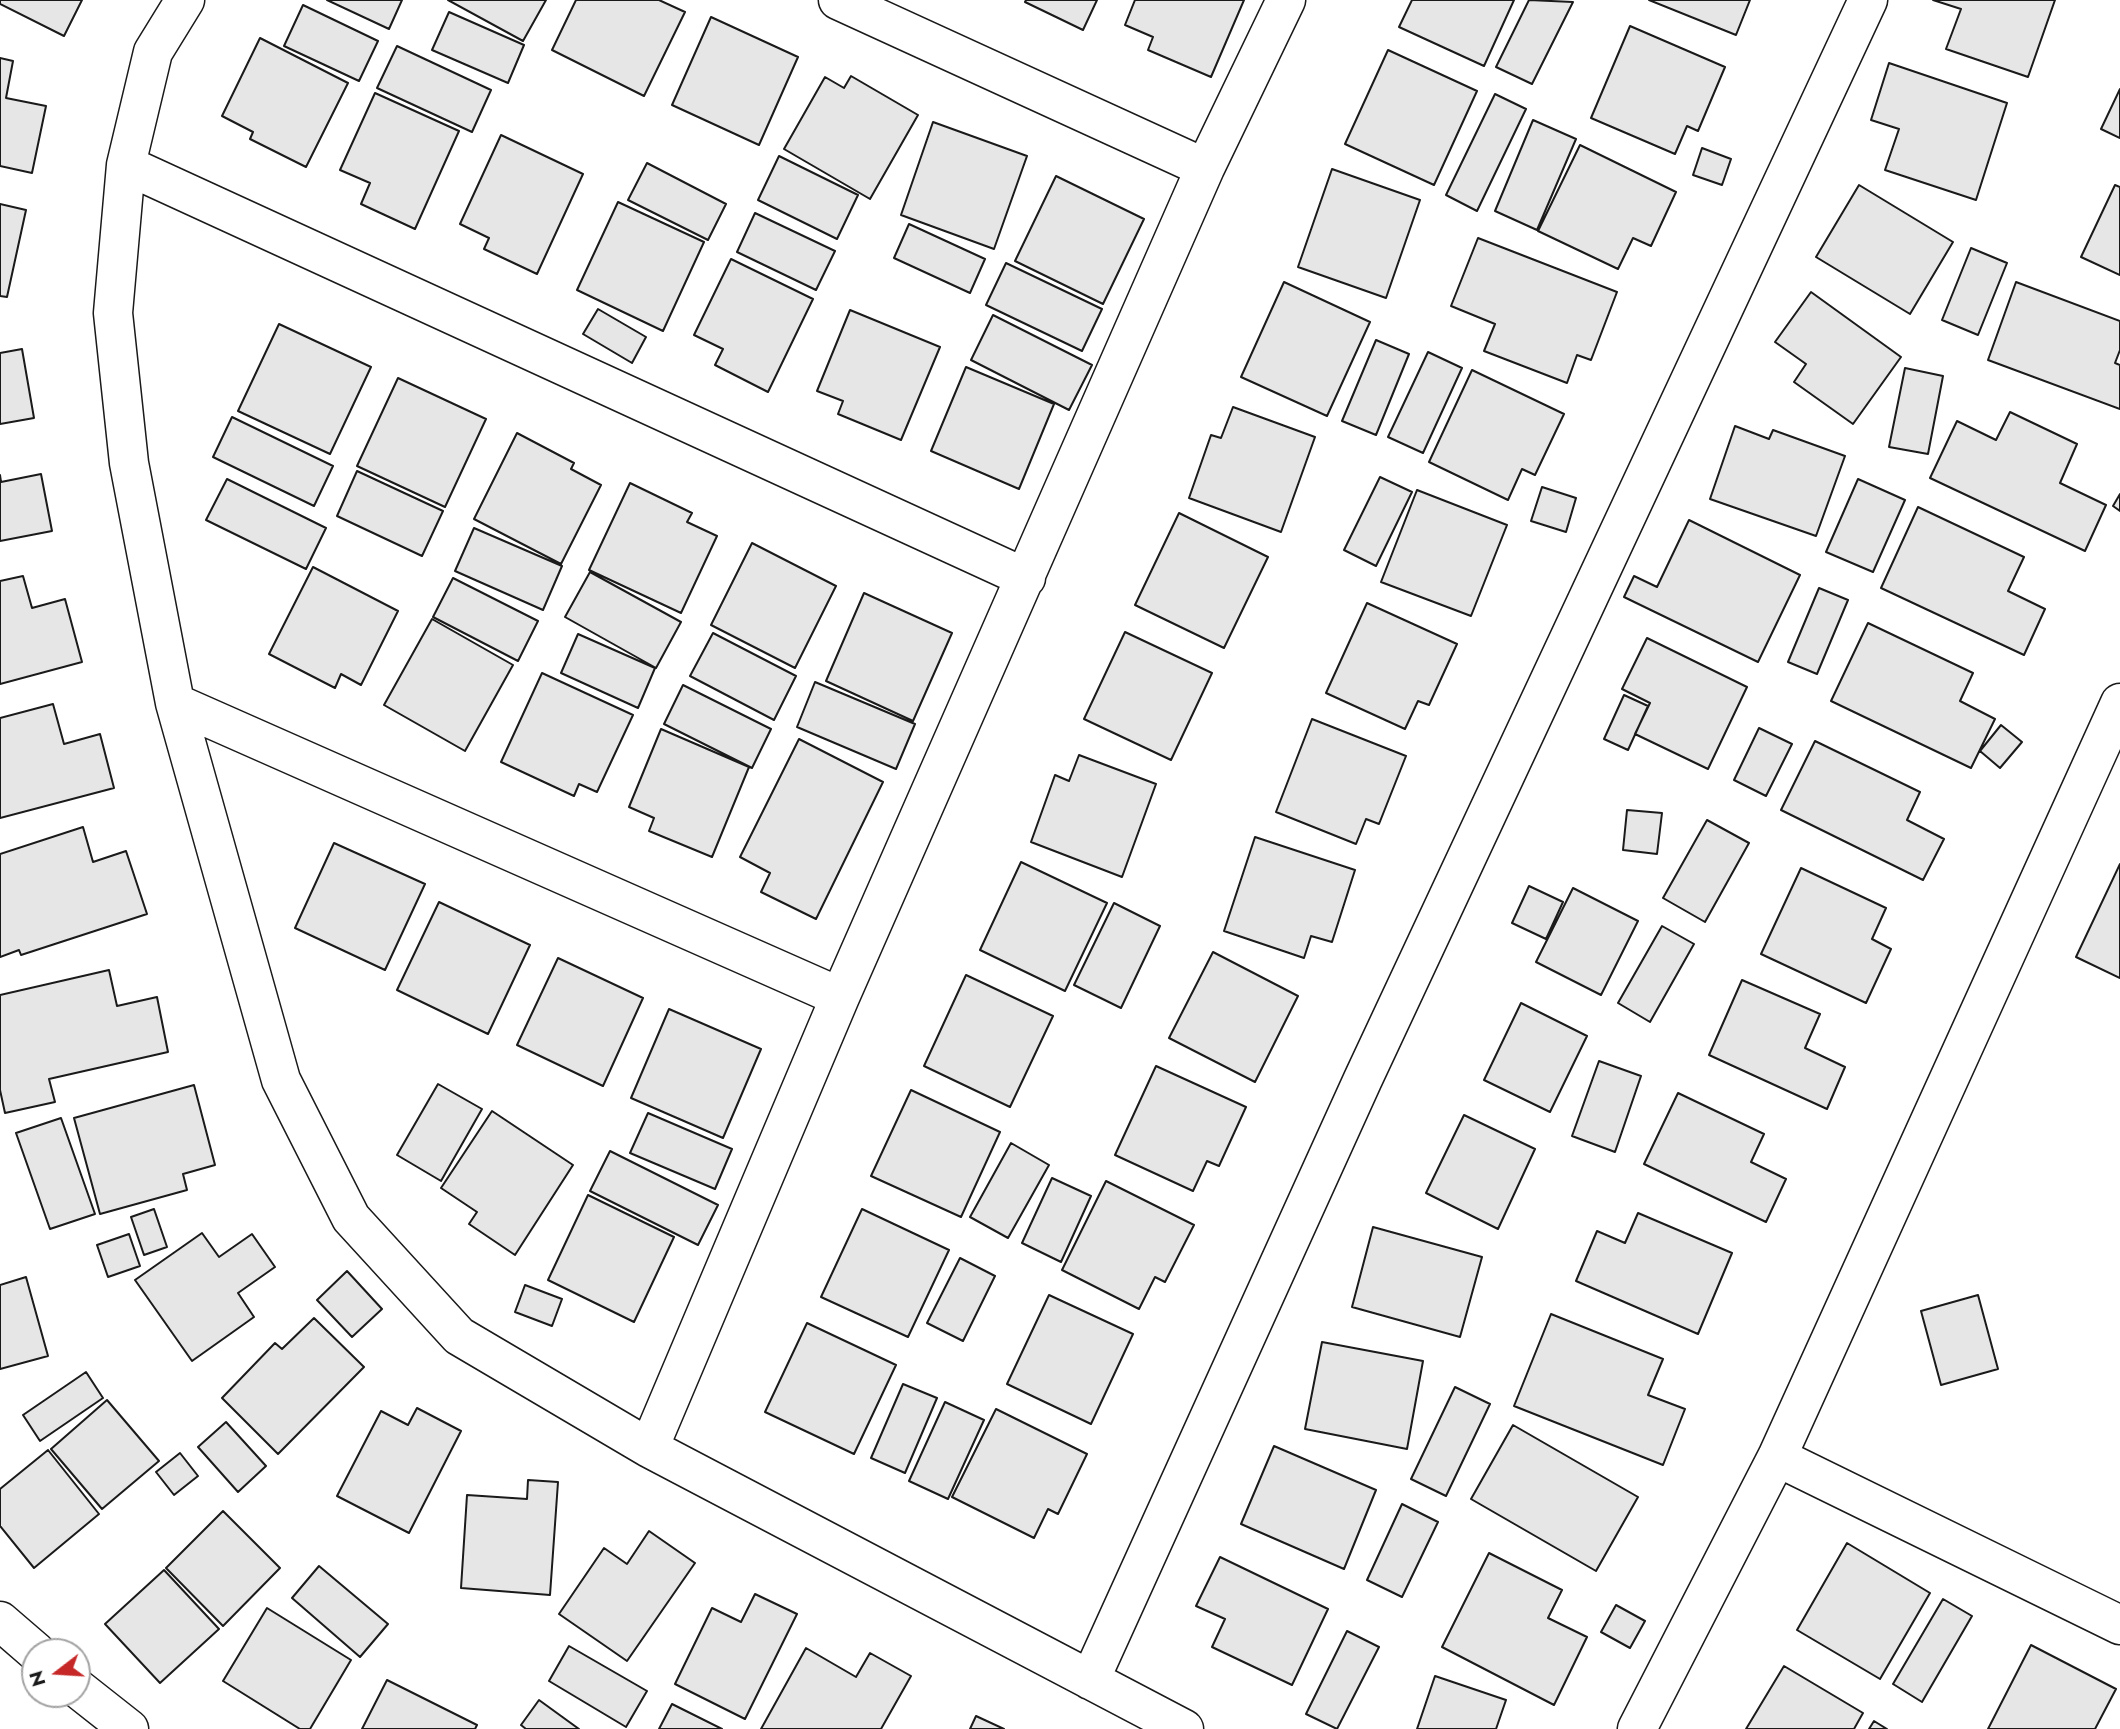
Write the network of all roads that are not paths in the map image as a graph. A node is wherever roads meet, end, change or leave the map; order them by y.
1 (184, 0) edge
2 (838, 0) edge
3 (1286, 0) edge
4 (1868, 0) edge
5 (126, 165) junction
6 (1205, 168) junction
7 (1026, 578) junction
8 (175, 703) junction
9 (2120, 703) edge
10 (840, 997) junction
11 (649, 1448) junction
12 (1777, 1457) junction
13 (0, 1621) edge
14 (2120, 1625) edge
15 (21, 1639) edge
16 (1090, 1680) junction
17 (91, 1699) edge
18 (129, 1729) edge
19 (1184, 1729) edge
20 (1637, 1729) edge

1 - 5 street
2 - 6 street
3 - 6 street
4 - 16 street
5 - 7 street
5 - 8 street
6 - 7 street
7 - 10 street
8 - 10 street
8 - 11 street
9 - 12 street
10 - 11 street
11 - 16 street
12 - 14 street
12 - 20 street
13 - 15 street
16 - 19 street
17 - 18 street

